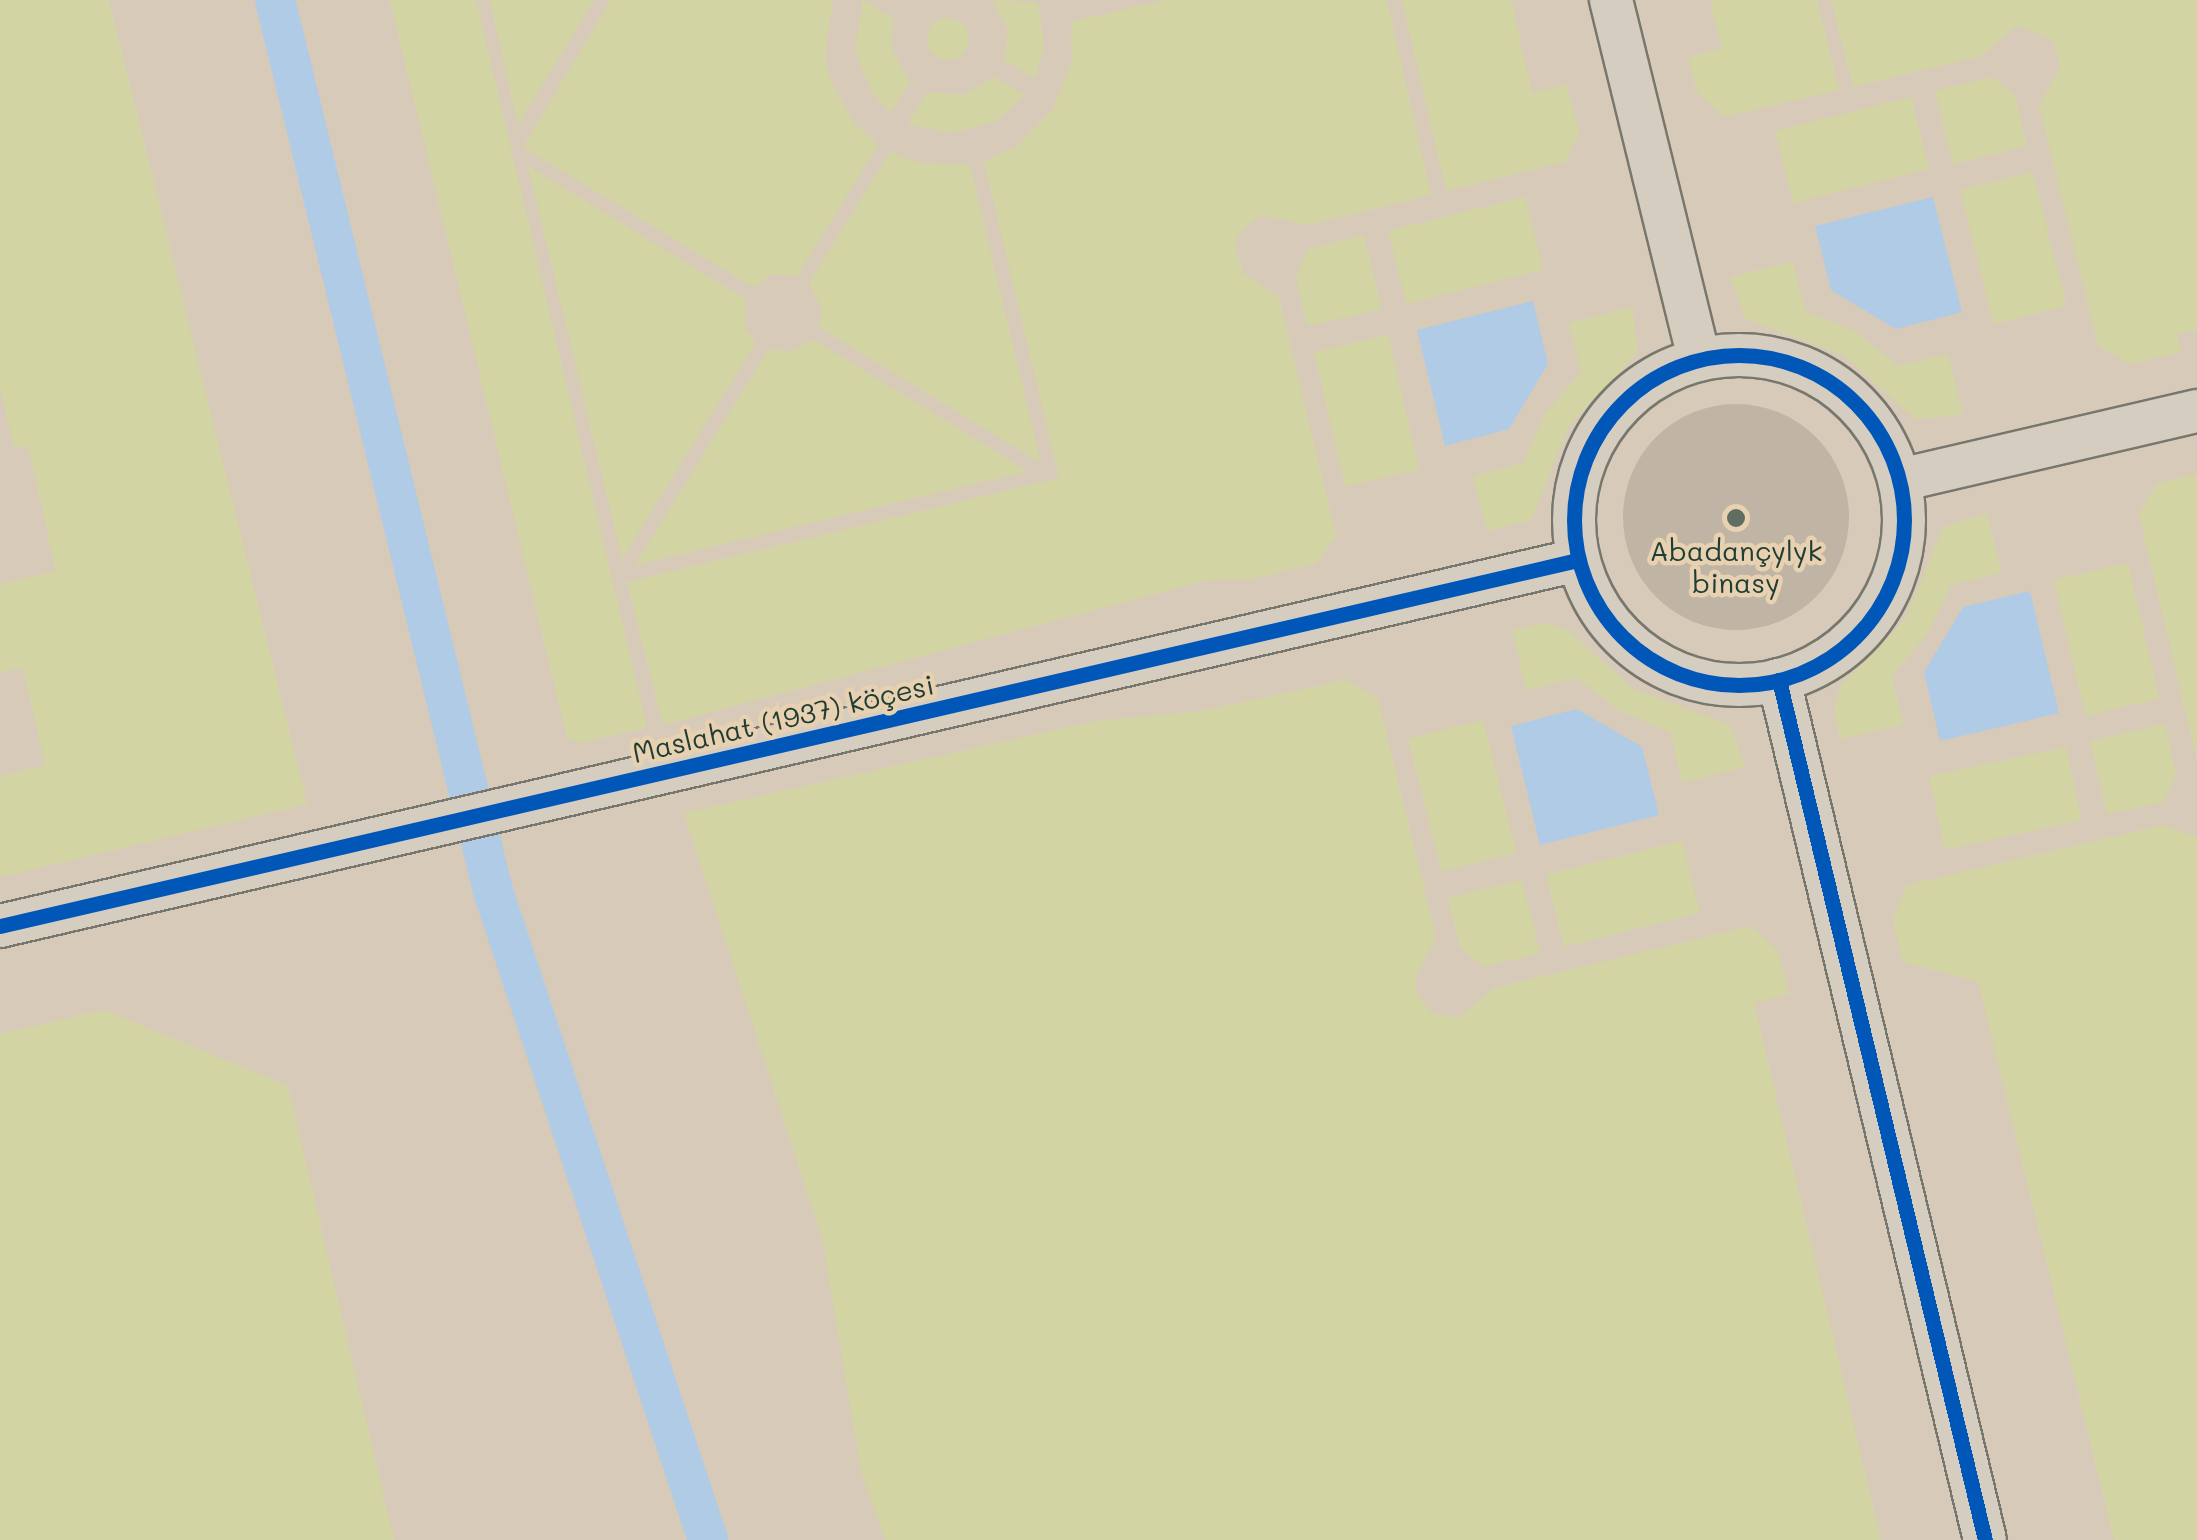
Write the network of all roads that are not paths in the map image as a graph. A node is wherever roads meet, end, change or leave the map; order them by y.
1 (1611, 0) edge
2 (1699, 360) junction
3 (2197, 411) edge
4 (1900, 480) junction
5 (1578, 560) junction
6 (1779, 680) junction
7 (0, 926) edge
8 (1985, 1540) edge

1 - 2 street
2 - 4 street
2 - 5 street
3 - 4 street
4 - 6 street
5 - 6 street
5 - 7 street, Maslahat (1937) köçesi
6 - 8 street

